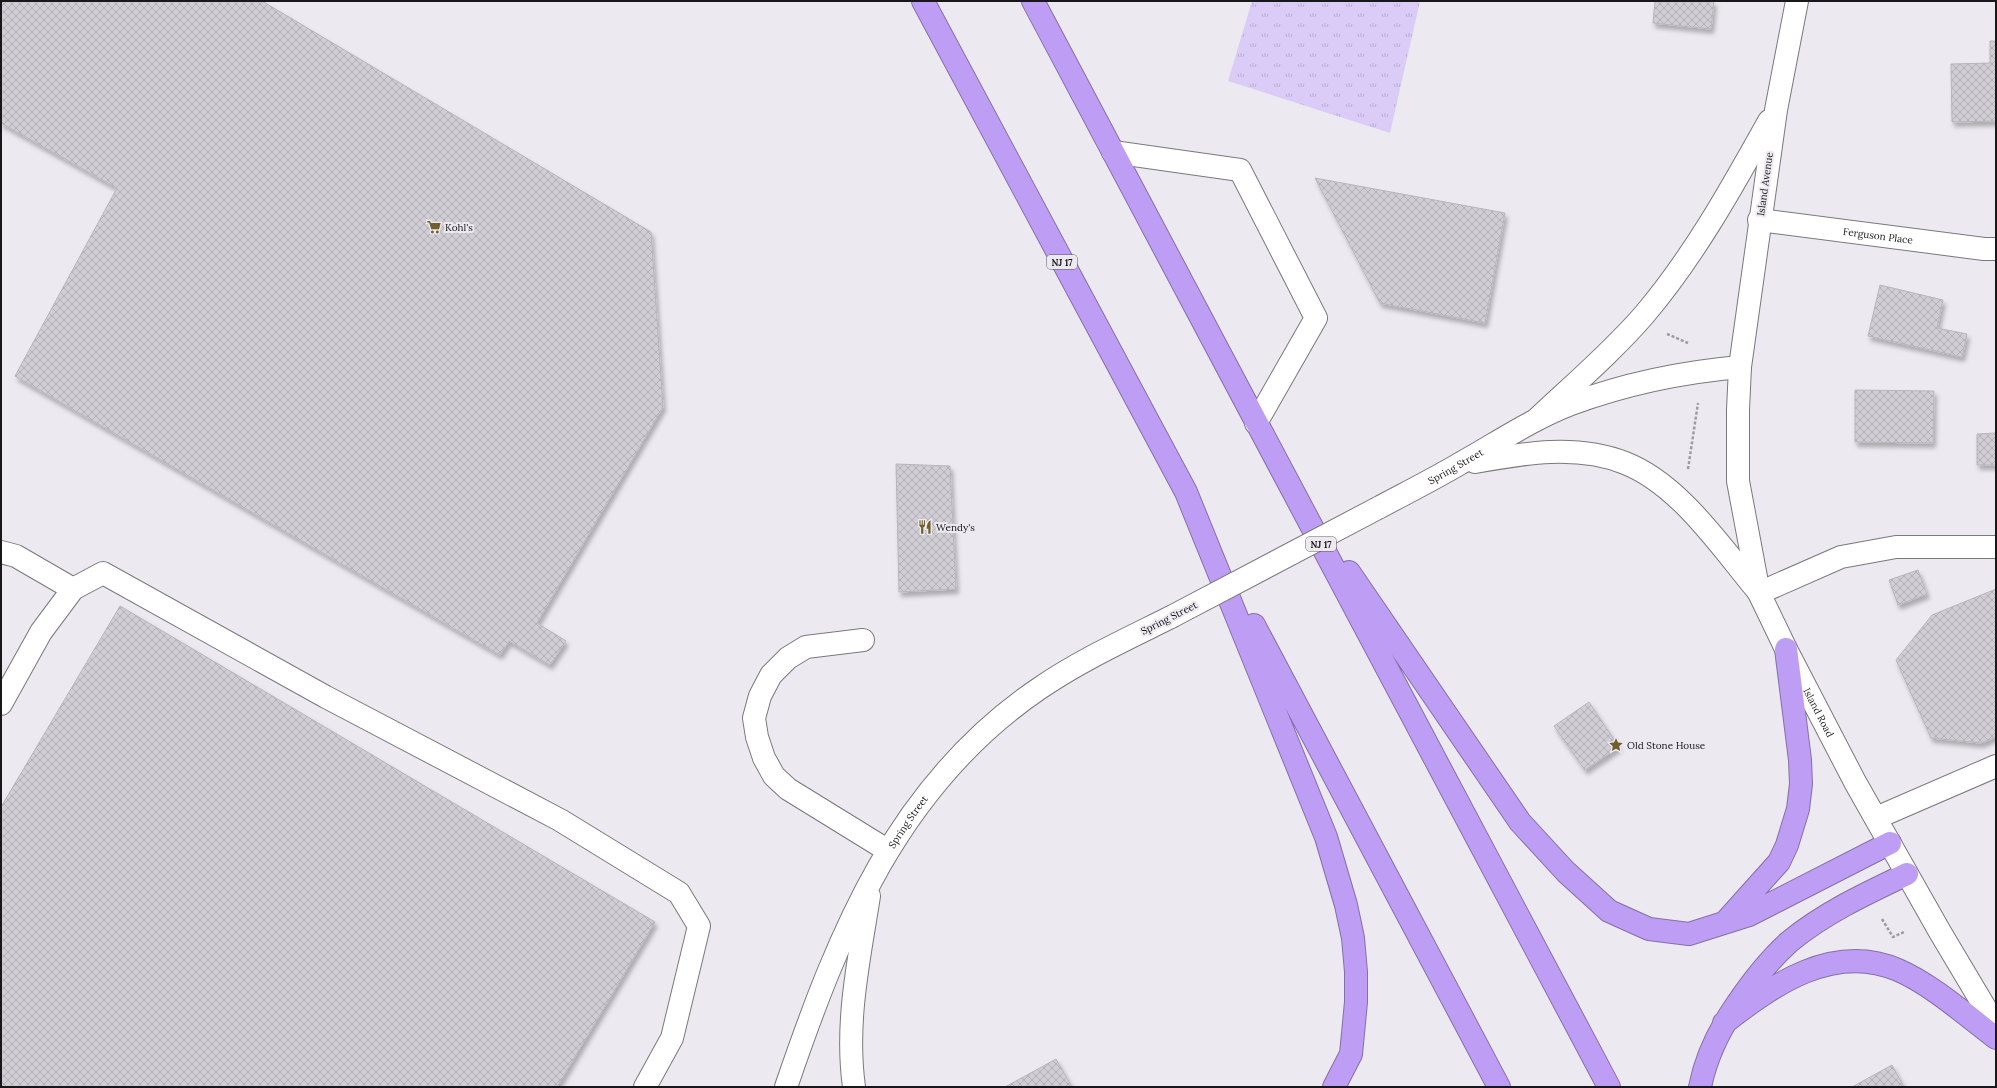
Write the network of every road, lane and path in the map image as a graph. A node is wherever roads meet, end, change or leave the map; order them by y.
1 (923, 1) edge
2 (1032, 1) edge
3 (1797, 1) edge
4 (1776, 110) junction
5 (1113, 152) junction
6 (1759, 220) junction
7 (1996, 249) edge
8 (1662, 332) dead end
9 (1689, 343) dead end
10 (1740, 367) junction
11 (1698, 402) dead end
12 (1537, 419) junction
13 (1256, 423) junction
14 (1460, 464) junction
15 (1688, 471) dead end
16 (1286, 478) junction
17 (1200, 523) junction
18 (1996, 546) edge
19 (1, 552) edge
20 (73, 589) junction
21 (1759, 593) junction
22 (863, 640) dead end
23 (1786, 649) junction
24 (1, 704) edge
25 (1996, 766) edge
26 (1876, 818) junction
27 (1890, 843) junction
28 (887, 850) junction
29 (1907, 874) junction
30 (872, 876) junction
31 (1879, 914) dead end
32 (1722, 925) junction
33 (1904, 932) dead end
34 (1724, 1023) junction
35 (1996, 1026) edge
36 (1996, 1038) edge
37 (799, 1049) junction
38 (1351, 1054) junction
39 (645, 1087) edge
40 (780, 1087) edge
41 (786, 1087) edge
42 (854, 1087) edge
43 (1334, 1087) edge
44 (1351, 1087) edge
45 (1499, 1087) edge
46 (1609, 1087) edge
47 (1700, 1087) edge

1 - 17 highway, NJ 17
2 - 5 highway, NJ 17
3 - 4 street, Island Avenue
4 - 6 street, Island Avenue
4 - 12 street
5 - 13 highway, NJ 17
5 - 13 street
6 - 7 street, Ferguson Place
6 - 10 street, Island Avenue
8 - 9 path
10 - 12 street, Spring Street
10 - 21 street, Island Road
11 - 15 path
12 - 14 street, Spring Street
13 - 16 highway, NJ 17
14 - 21 street
14 - 28 street, Spring Street, bridge
16 - 32 highway
16 - 46 highway, NJ 17
17 - 38 highway
17 - 45 highway, NJ 17
18 - 21 street
19 - 20 street
20 - 24 street
20 - 39 street
21 - 23 street, Island Road
22 - 28 street
23 - 26 street, Island Road
23 - 32 highway
25 - 26 street
26 - 27 street, Island Road
27 - 29 street, Island Road
27 - 32 highway
28 - 30 street, Spring Street
29 - 34 highway
29 - 35 street, Island Road
30 - 37 street, Spring Street
30 - 42 street
31 - 33 path
34 - 36 highway
34 - 47 highway
37 - 40 street
37 - 41 street, Spring Street
38 - 43 highway
38 - 44 highway

